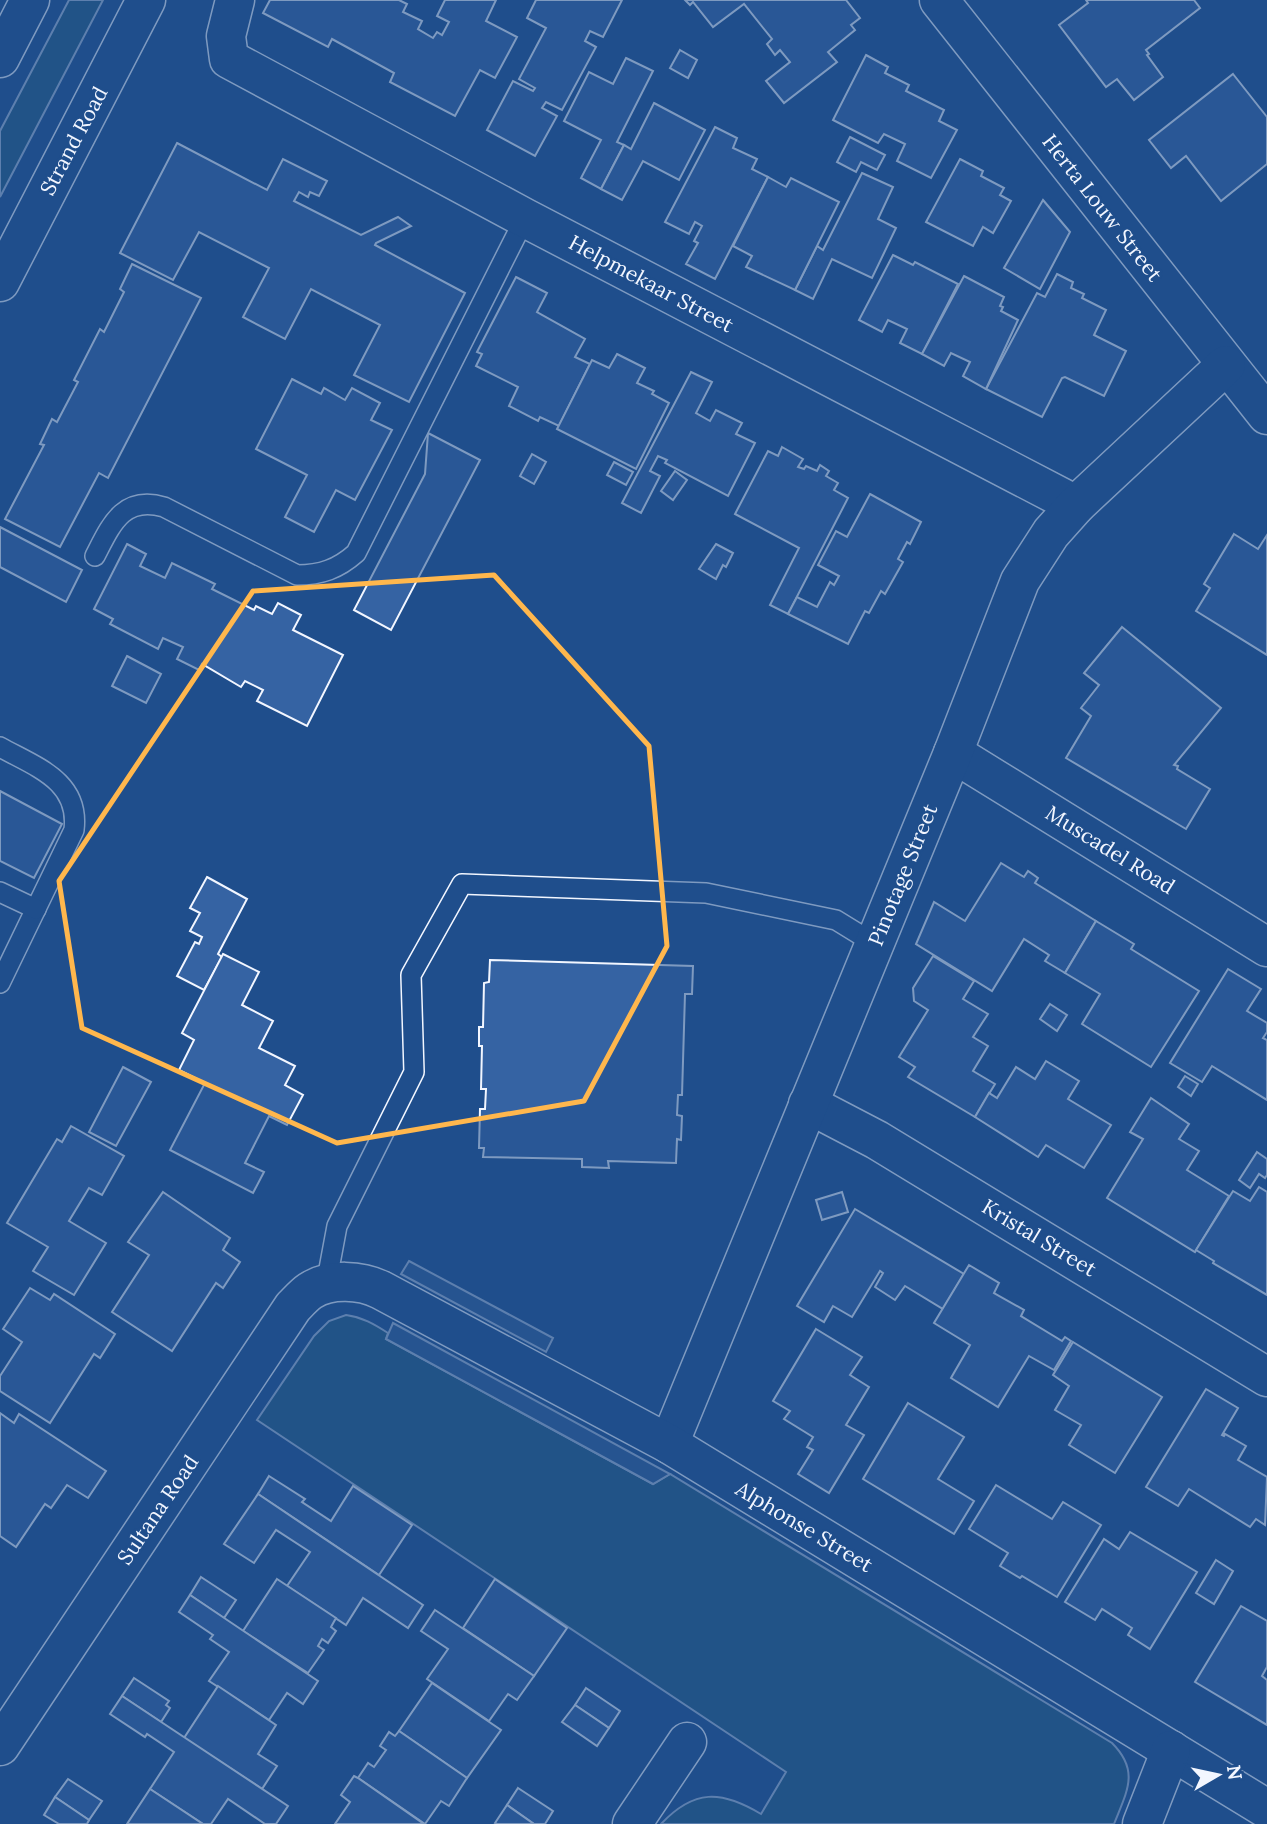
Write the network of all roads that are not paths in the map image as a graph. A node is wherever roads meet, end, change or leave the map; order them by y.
1 (30, 0) edge
2 (146, 0) edge
3 (235, 0) edge
4 (939, 0) edge
5 (0, 58) edge
6 (525, 218) junction
7 (0, 282) edge
8 (1226, 365) junction
9 (1267, 415) edge
10 (1076, 505) junction
11 (95, 556) dead end
12 (0, 747) edge
13 (953, 753) junction
14 (0, 892) edge
15 (36, 909) junction
16 (875, 944) junction
17 (1267, 947) edge
18 (0, 983) edge
19 (808, 1104) junction
20 (326, 1285) junction
21 (1267, 1377) edge
22 (669, 1444) junction
23 (687, 1742) dead end
24 (0, 1746) edge
25 (1171, 1750) junction
26 (1267, 1809) edge
27 (632, 1824) edge
28 (1142, 1824) edge

1 - 5 street
2 - 7 street, Strand Road
3 - 6 street, Helpmekaar Street
4 - 8 street, Herta Louw Street
6 - 10 street, Helpmekaar Street
6 - 11 lane
8 - 9 street, Herta Louw Street
8 - 10 street, Pinotage Street
10 - 13 street, Pinotage Street
12 - 15 lane
13 - 16 street, Pinotage Street
13 - 17 street, Muscadel Road
14 - 15 lane
15 - 18 lane
16 - 19 street, Pinotage Street
16 - 20 lane
19 - 21 street, Kristal Street
19 - 22 street, Pinotage Street
20 - 22 street, Alphonse Street
20 - 24 street, Sultana Road
22 - 25 street, Alphonse Street
23 - 27 street
25 - 26 street, Alphonse Street
25 - 28 street

